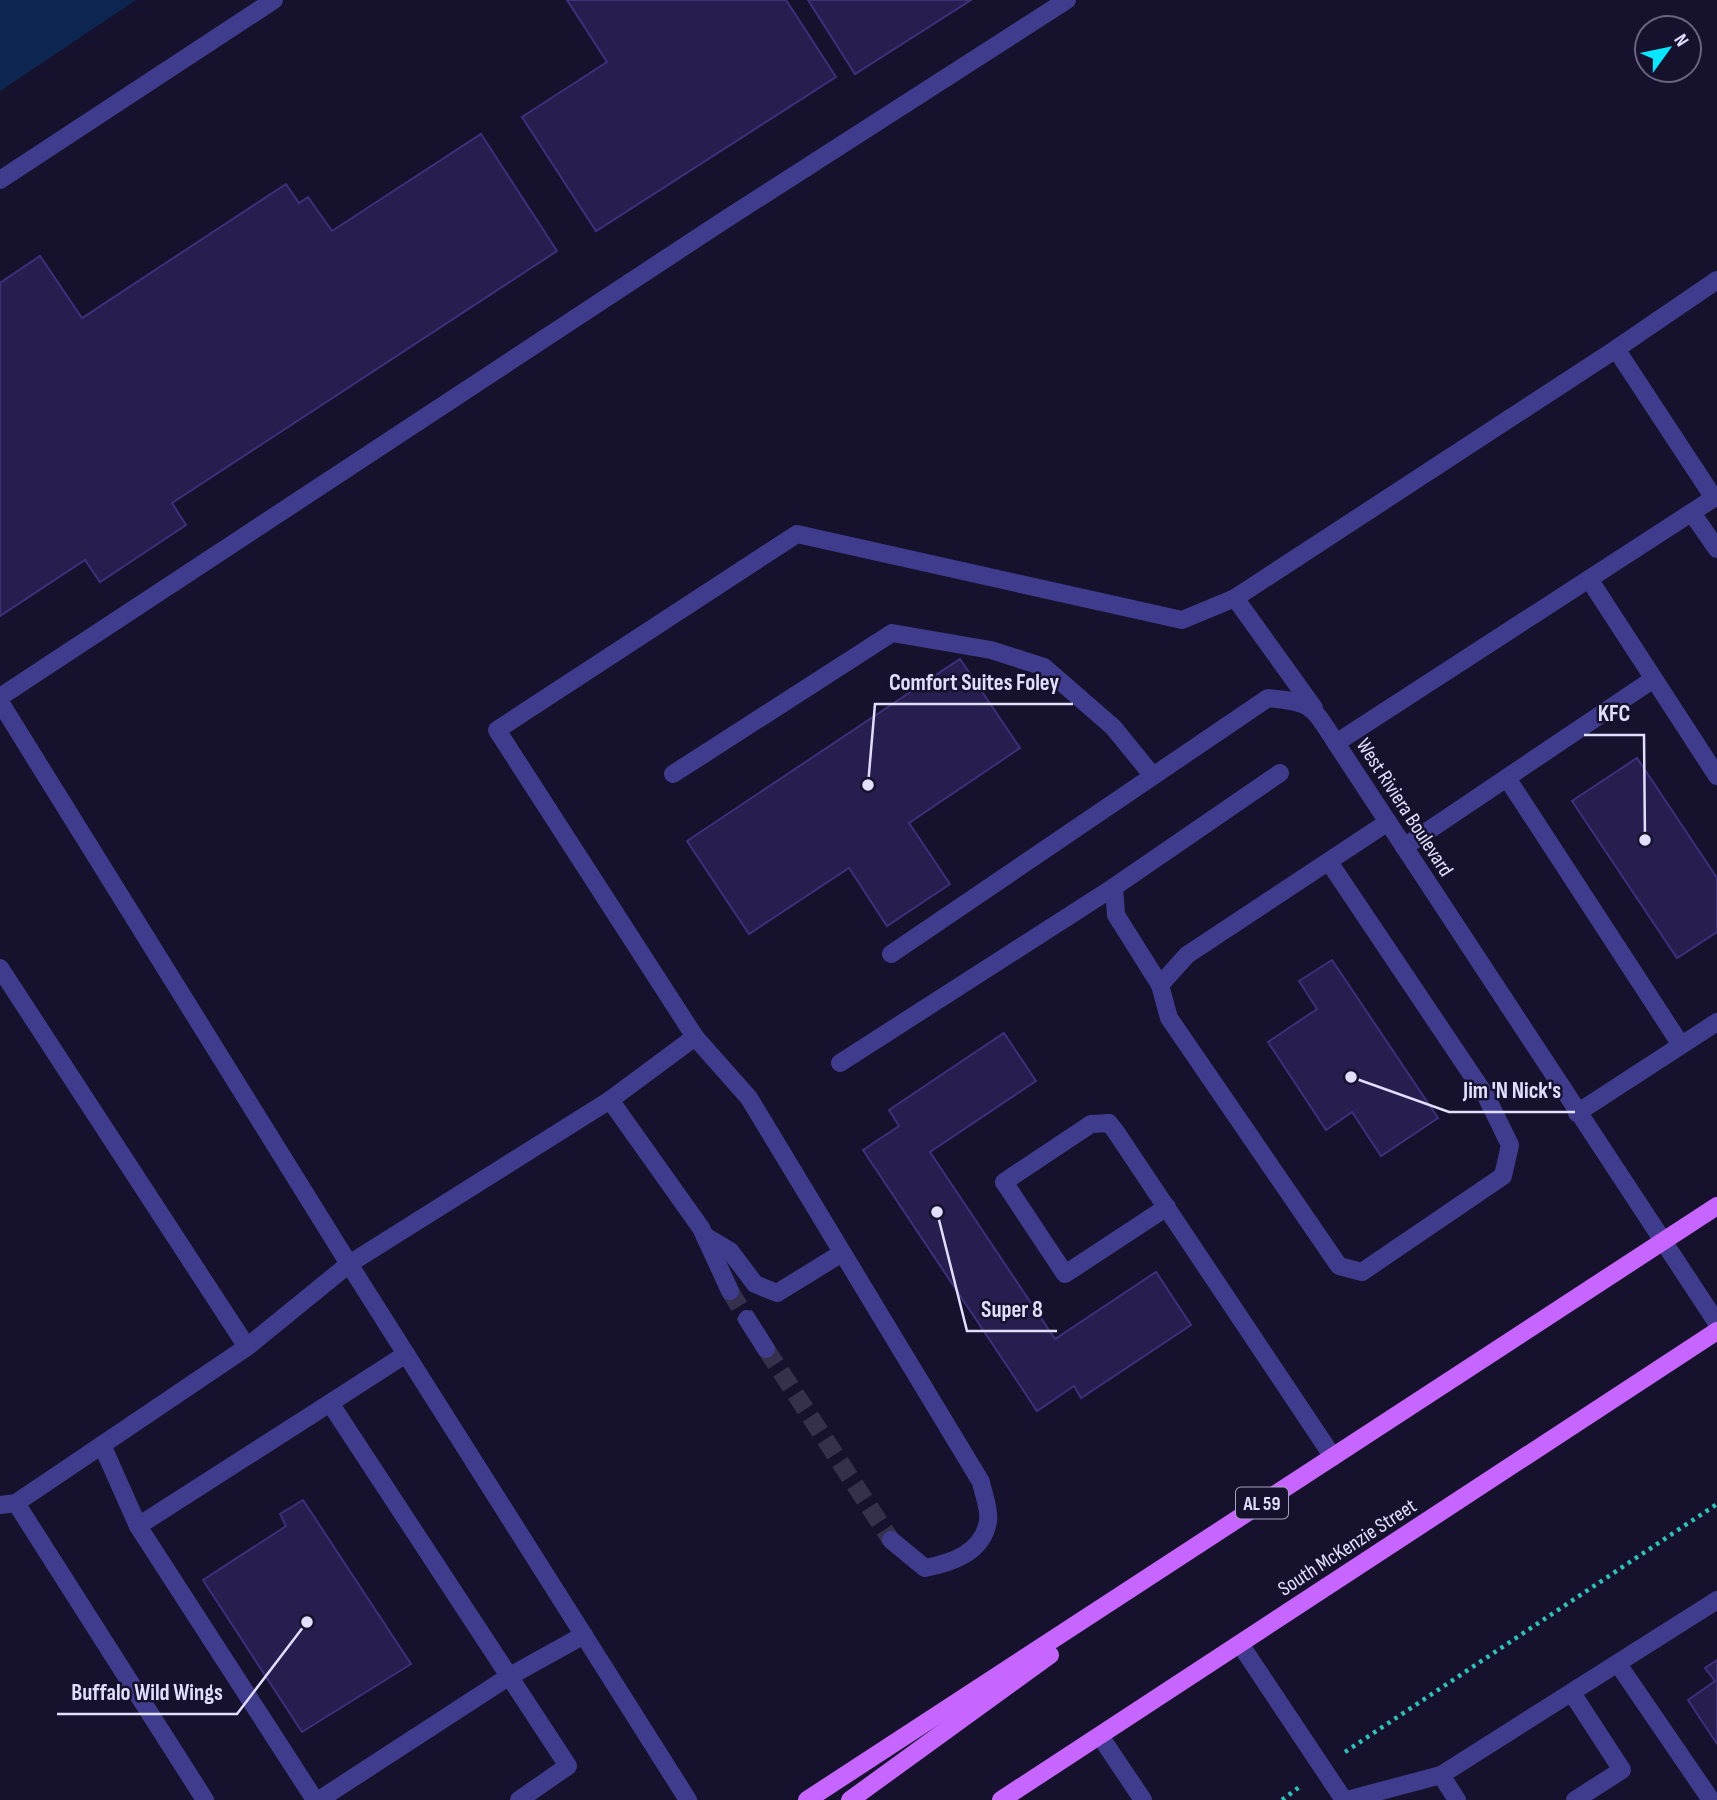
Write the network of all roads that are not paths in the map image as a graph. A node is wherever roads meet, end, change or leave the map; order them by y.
1 (274, 0) edge
2 (1067, 0) edge
3 (0, 180) edge
4 (1717, 281) edge
5 (1616, 349) junction
6 (1716, 497) edge
7 (1692, 513) junction
8 (1717, 549) edge
9 (1589, 579) junction
10 (1235, 598) junction
11 (1652, 680) junction
12 (0, 697) edge
13 (0, 702) edge
14 (1314, 708) junction
15 (1336, 743) junction
16 (1280, 773) dead end
17 (673, 774) dead end
18 (1153, 776) junction
19 (1717, 776) edge
20 (1507, 778) junction
21 (1388, 822) junction
22 (1404, 847) junction
23 (1329, 862) junction
24 (1114, 887) junction
25 (891, 954) dead end
26 (0, 968) edge
27 (1160, 985) junction
28 (1717, 1021) edge
29 (695, 1037) junction
30 (1681, 1045) junction
31 (841, 1063) dead end
32 (610, 1100) junction
33 (1577, 1112) junction
34 (1717, 1206) edge
35 (1167, 1207) junction
36 (705, 1236) junction
37 (1662, 1242) junction
38 (842, 1254) junction
39 (349, 1264) junction
40 (730, 1291) tunnel mouth
41 (747, 1319) tunnel mouth
42 (1717, 1323) edge
43 (1717, 1331) edge
44 (247, 1347) junction
45 (766, 1349) tunnel mouth
46 (406, 1354) junction
47 (330, 1403) junction
48 (102, 1445) junction
49 (1332, 1457) junction
50 (8, 1504) edge
51 (1231, 1523) junction
52 (138, 1527) junction
53 (891, 1540) tunnel mouth
54 (1717, 1600) edge
55 (584, 1636) junction
56 (1240, 1644) junction
57 (1618, 1664) junction
58 (508, 1677) junction
59 (1572, 1693) junction
60 (1100, 1735) junction
61 (1441, 1775) junction
62 (205, 1800) edge
63 (317, 1800) edge
64 (519, 1800) edge
65 (688, 1800) edge
66 (807, 1800) edge
67 (850, 1800) edge
68 (1001, 1800) edge
69 (1143, 1800) edge
70 (1345, 1800) edge
71 (1457, 1800) edge
72 (1575, 1800) edge
73 (1711, 1800) edge

1 - 3 street
2 - 12 street
4 - 5 street
5 - 6 street
5 - 10 street
6 - 7 street, West Riviera Boulevard
7 - 8 street
7 - 9 street, West Riviera Boulevard
9 - 11 street
9 - 15 street, West Riviera Boulevard
10 - 14 street
10 - 29 street
11 - 19 street
11 - 20 street
13 - 39 street
14 - 15 street
14 - 18 street
15 - 21 street, West Riviera Boulevard
16 - 24 street
17 - 18 street
18 - 25 street
20 - 22 street
20 - 30 street
21 - 22 street, West Riviera Boulevard
21 - 23 street
22 - 33 street, West Riviera Boulevard
23 - 27 street
23 - 27 street
24 - 27 street
24 - 31 street
26 - 44 street
28 - 30 street
29 - 32 street
29 - 38 street
30 - 33 street
32 - 36 street
32 - 39 street
33 - 37 street, West Riviera Boulevard
34 - 37 main road, AL 59
35 - 35 street
35 - 49 street
36 - 38 street
36 - 40 street
37 - 42 street, West Riviera Boulevard
37 - 49 main road, AL 59
38 - 53 street
39 - 44 street
39 - 46 street
41 - 45 street
43 - 56 main road, South McKenzie Street
44 - 48 street
46 - 47 street
46 - 55 street
47 - 52 street
47 - 58 street
48 - 50 street
48 - 52 street
49 - 51 main road, AL 59
50 - 62 street
51 - 66 main road, AL 59
51 - 67 main road
52 - 63 street
54 - 57 street
55 - 58 street
55 - 65 street
56 - 60 main road, South McKenzie Street
56 - 70 street
57 - 59 street
57 - 73 street
58 - 63 street
58 - 64 street
59 - 61 street
59 - 72 street
60 - 68 main road, South McKenzie Street
60 - 69 street
61 - 70 street
61 - 71 street

